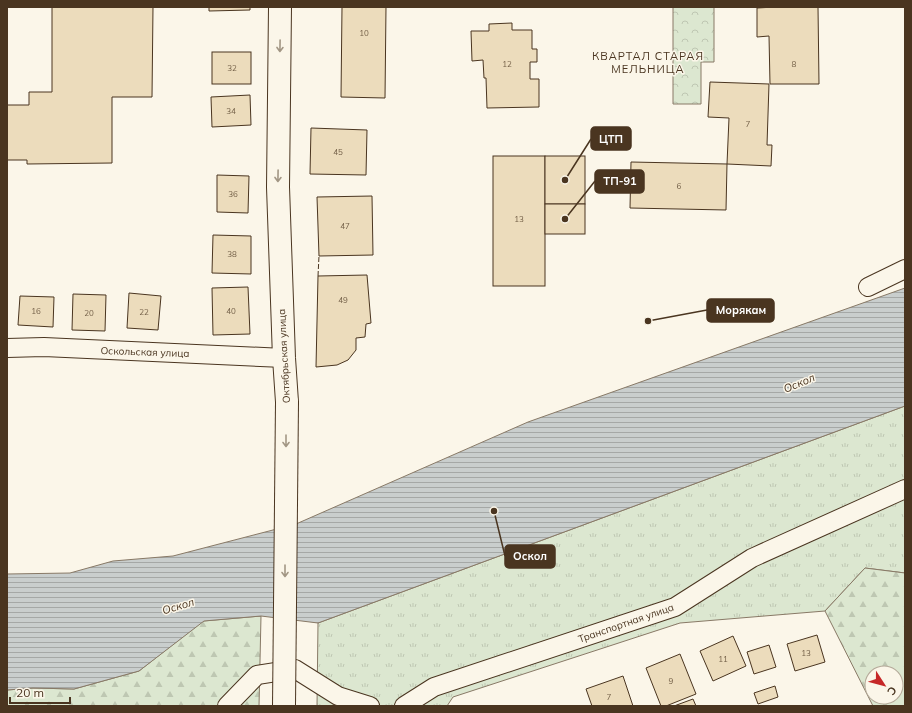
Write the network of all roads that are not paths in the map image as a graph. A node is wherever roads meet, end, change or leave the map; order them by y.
1 (280, 7) edge
2 (905, 269) edge
3 (868, 287) dead end
4 (7, 348) edge
5 (284, 358) junction
6 (905, 489) edge
7 (227, 706) edge
8 (284, 706) edge
9 (370, 706) edge
10 (404, 706) edge

1 -> 5 main road, Октябрьская улица
2 - 3 street
4 - 5 street, Оскольская улица
5 -> 8 main road, Октябрьская улица, bridge
6 - 10 street, Транспортная улица
7 - 9 street

